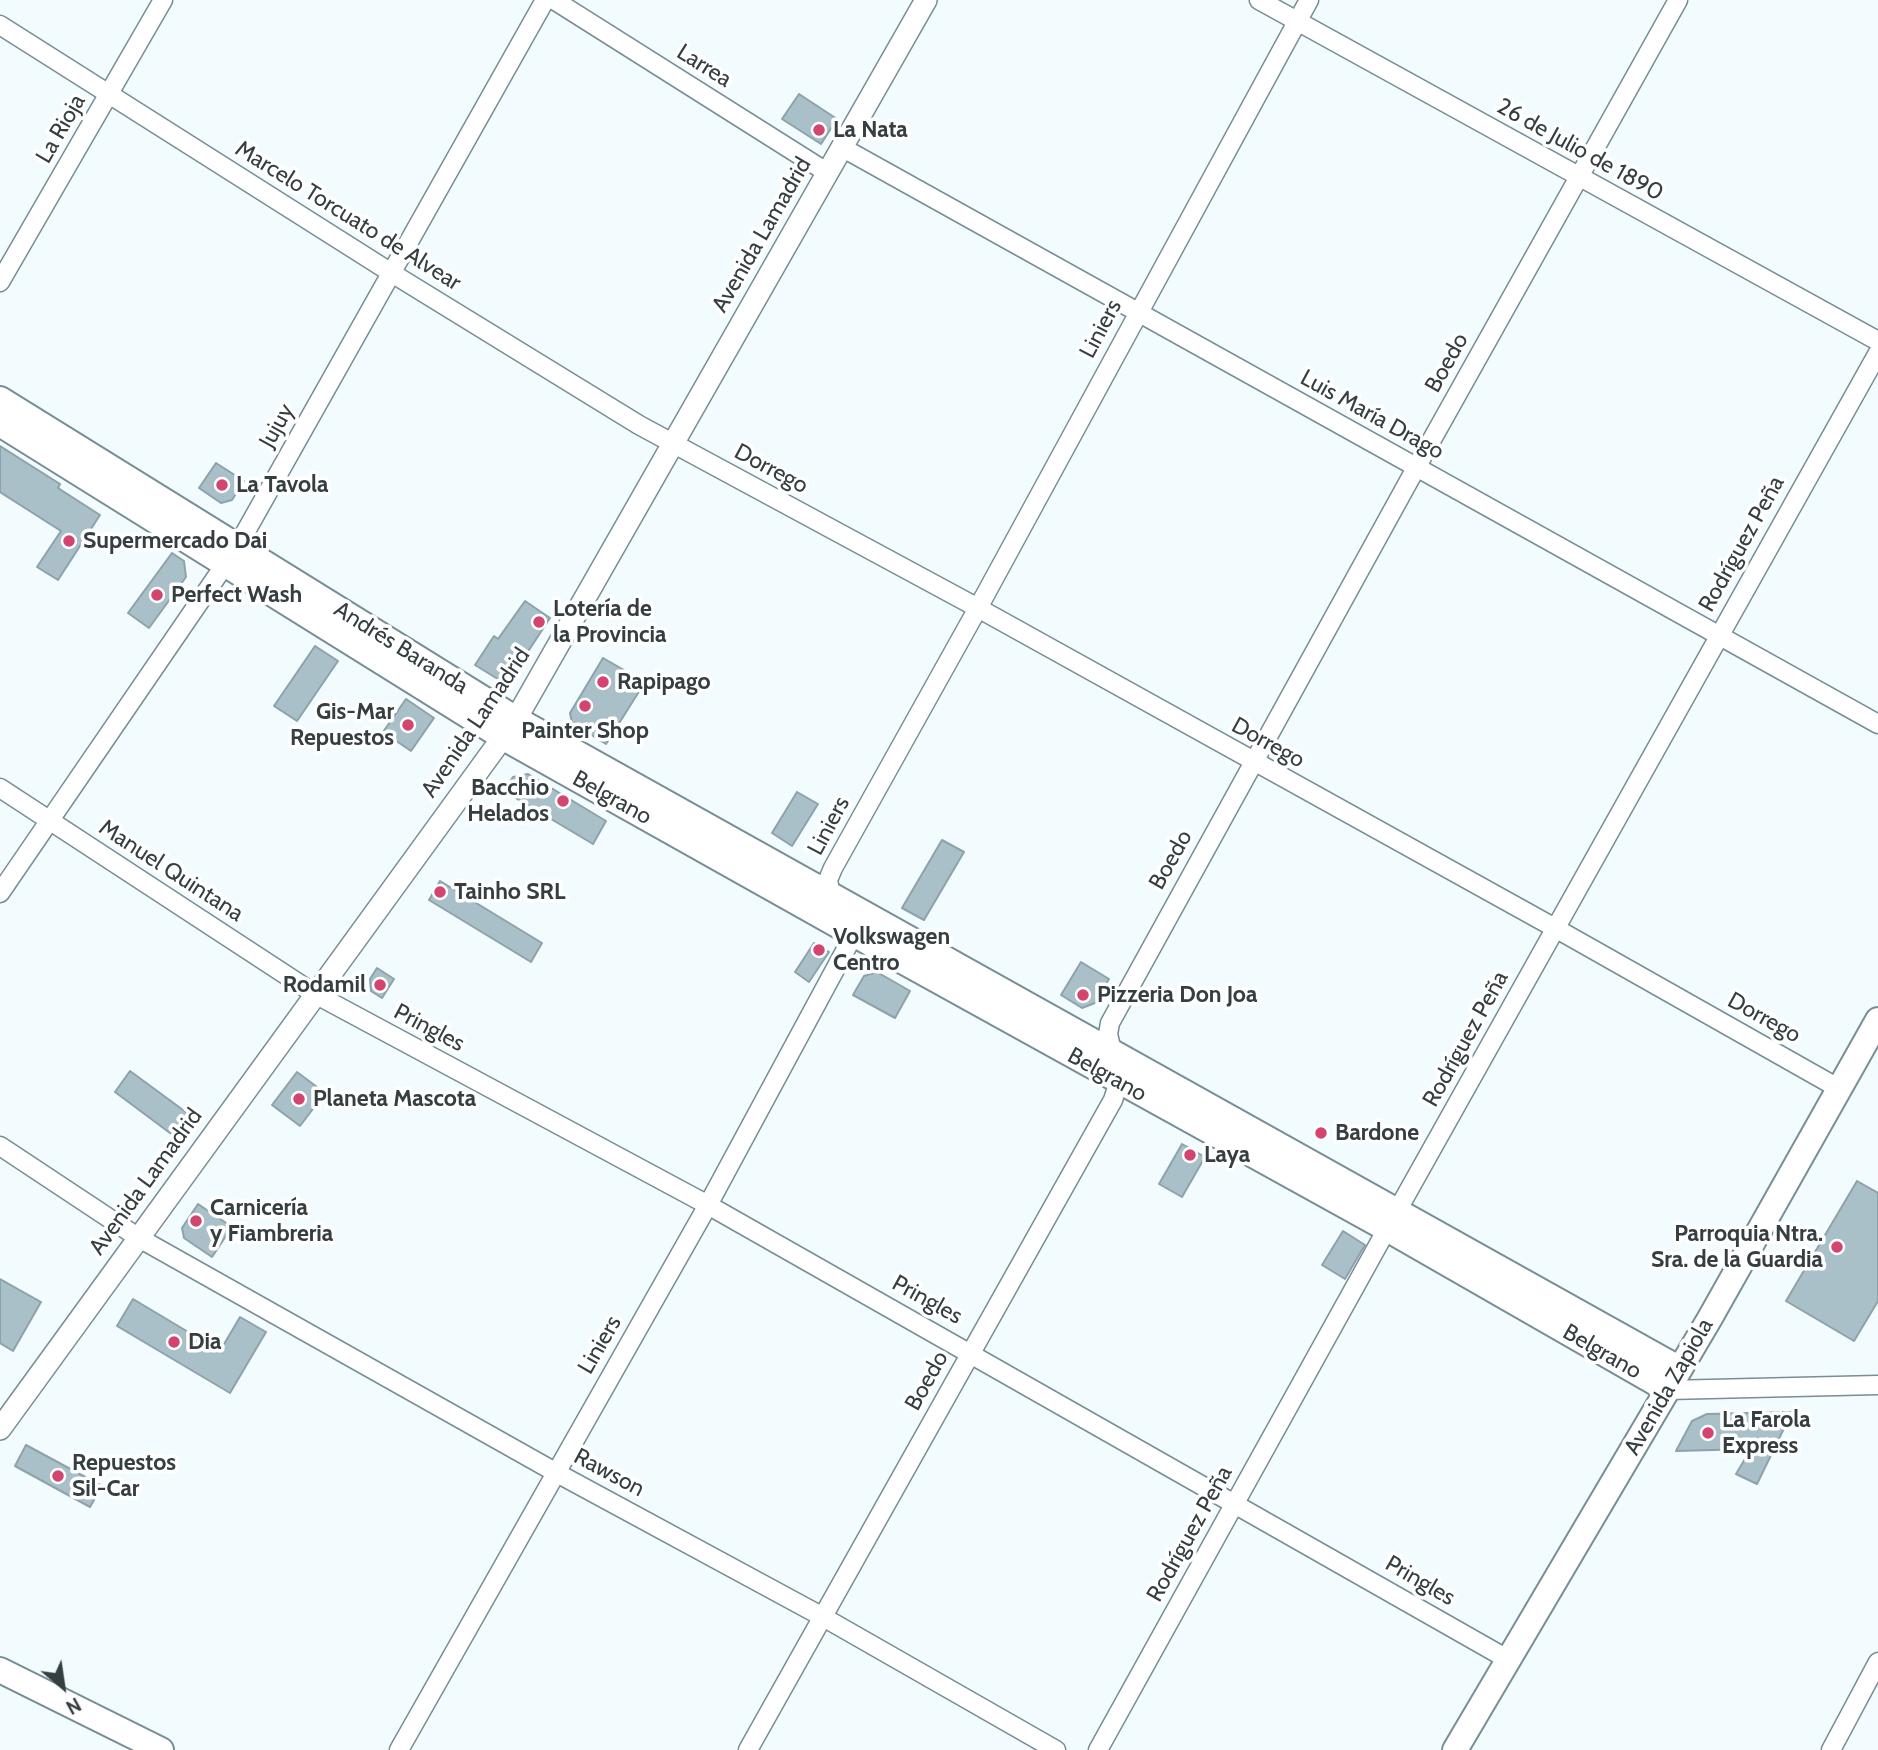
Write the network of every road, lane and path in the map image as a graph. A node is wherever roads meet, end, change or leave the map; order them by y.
1 (163, 0) edge
2 (545, 0) edge
3 (554, 0) edge
4 (926, 0) edge
5 (1259, 0) edge
6 (1309, 0) edge
7 (1678, 0) edge
8 (1297, 21) junction
9 (0, 25) edge
10 (109, 94) junction
11 (843, 148) junction
12 (828, 173) junction
13 (1579, 178) junction
14 (390, 272) junction
15 (0, 282) edge
16 (1137, 313) junction
17 (1878, 341) edge
18 (1878, 352) edge
19 (0, 399) edge
20 (0, 424) edge
21 (673, 444) junction
22 (1416, 468) junction
23 (231, 555) junction
24 (978, 608) junction
25 (1719, 634) junction
26 (1878, 724) edge
27 (510, 728) junction
28 (1252, 762) junction
29 (0, 788) edge
30 (49, 821) junction
31 (0, 893) edge
32 (831, 896) junction
33 (1555, 928) junction
34 (848, 931) junction
35 (315, 994) junction
36 (1878, 1020) edge
37 (1113, 1052) junction
38 (1119, 1082) junction
39 (1838, 1088) junction
40 (0, 1146) edge
41 (708, 1205) junction
42 (1393, 1220) junction
43 (139, 1238) junction
44 (971, 1353) junction
45 (1674, 1379) junction
46 (1878, 1385) edge
47 (1716, 1387) junction
48 (0, 1429) edge
49 (555, 1472) junction
50 (1236, 1504) junction
51 (823, 1617) junction
52 (1509, 1660) junction
53 (1878, 1662) edge
54 (0, 1670) edge
55 (149, 1747) edge
56 (400, 1750) edge
57 (748, 1750) edge
58 (1056, 1750) edge
59 (1098, 1750) edge
60 (1455, 1750) edge
61 (1831, 1750) edge

1 - 10 street, La Rioja
2 - 14 street, Jujuy
3 - 12 street, Larrea
4 - 11 street, Avenida Lamadrid
5 - 8 street, 26 de Julio de 1890
6 - 8 street, Liniers
7 - 13 street, Boedo
8 - 13 street, 26 de Julio de 1890
8 - 16 street, Liniers
9 - 10 street, Marcelo Torcuato de Alvear
10 - 14 street, Marcelo Torcuato de Alvear
10 - 15 street, La Rioja
11 - 12 street, Avenida Lamadrid
11 - 16 street, Luis María Drago
12 - 21 street, Avenida Lamadrid
13 - 17 street, 26 de Julio de 1890
13 - 22 street, Boedo
14 - 21 street, Marcelo Torcuato de Alvear
14 - 23 street, Jujuy
16 - 22 street, Luis María Drago
16 - 24 street, Liniers
18 - 25 street, Rodríguez Peña
19 - 23 main road, Andrés Baranda
20 - 23 main road, Andrés Baranda
21 - 24 street, Dorrego
21 - 27 street, Avenida Lamadrid
22 - 25 street, Luis María Drago
22 - 28 street, Boedo
23 - 27 main road, Andrés Baranda
23 - 30 street, Jujuy
24 - 28 street, Dorrego
24 - 32 street, Liniers
25 - 26 street, Luis María Drago
25 - 33 street, Rodríguez Peña
27 - 32 main road, Belgrano
27 - 34 main road, Belgrano
27 - 35 street, Avenida Lamadrid
28 - 33 street, Dorrego
28 - 37 street, Boedo
29 - 30 street, Manuel Quintana
30 - 31 street, Jujuy
30 - 35 street, Manuel Quintana
32 - 34 street
32 - 37 main road, Belgrano
33 - 39 street, Dorrego
33 - 42 street, Rodríguez Peña
34 - 38 main road, Belgrano
34 - 41 street, Liniers
35 - 41 street, Pringles
35 - 43 street, Avenida Lamadrid
36 - 39 main road, Avenida Zapiola
37 - 38 street, Boedo
37 - 42 main road, Belgrano
38 - 42 main road, Belgrano
38 - 44 street, Boedo
39 - 45 main road, Avenida Zapiola
40 - 43 street, Rawson
41 - 44 street, Pringles
41 - 49 street, Liniers
42 - 45 main road, Belgrano
42 - 50 street, Rodríguez Peña
43 - 48 street, Avenida Lamadrid
43 - 49 street, Rawson
44 - 50 street, Pringles
44 - 51 street, Boedo
45 - 47 street, Belgrano
45 - 47 street, Belgrano
45 - 52 main road, Avenida Zapiola
46 - 47 street, Belgrano
49 - 51 street, Rawson
49 - 56 street, Liniers
50 - 52 street, Pringles
50 - 59 street, Rodríguez Peña
51 - 57 street, Boedo
51 - 58 street, Rawson
52 - 60 main road, Avenida Zapiola
53 - 61 street
54 - 55 main road

